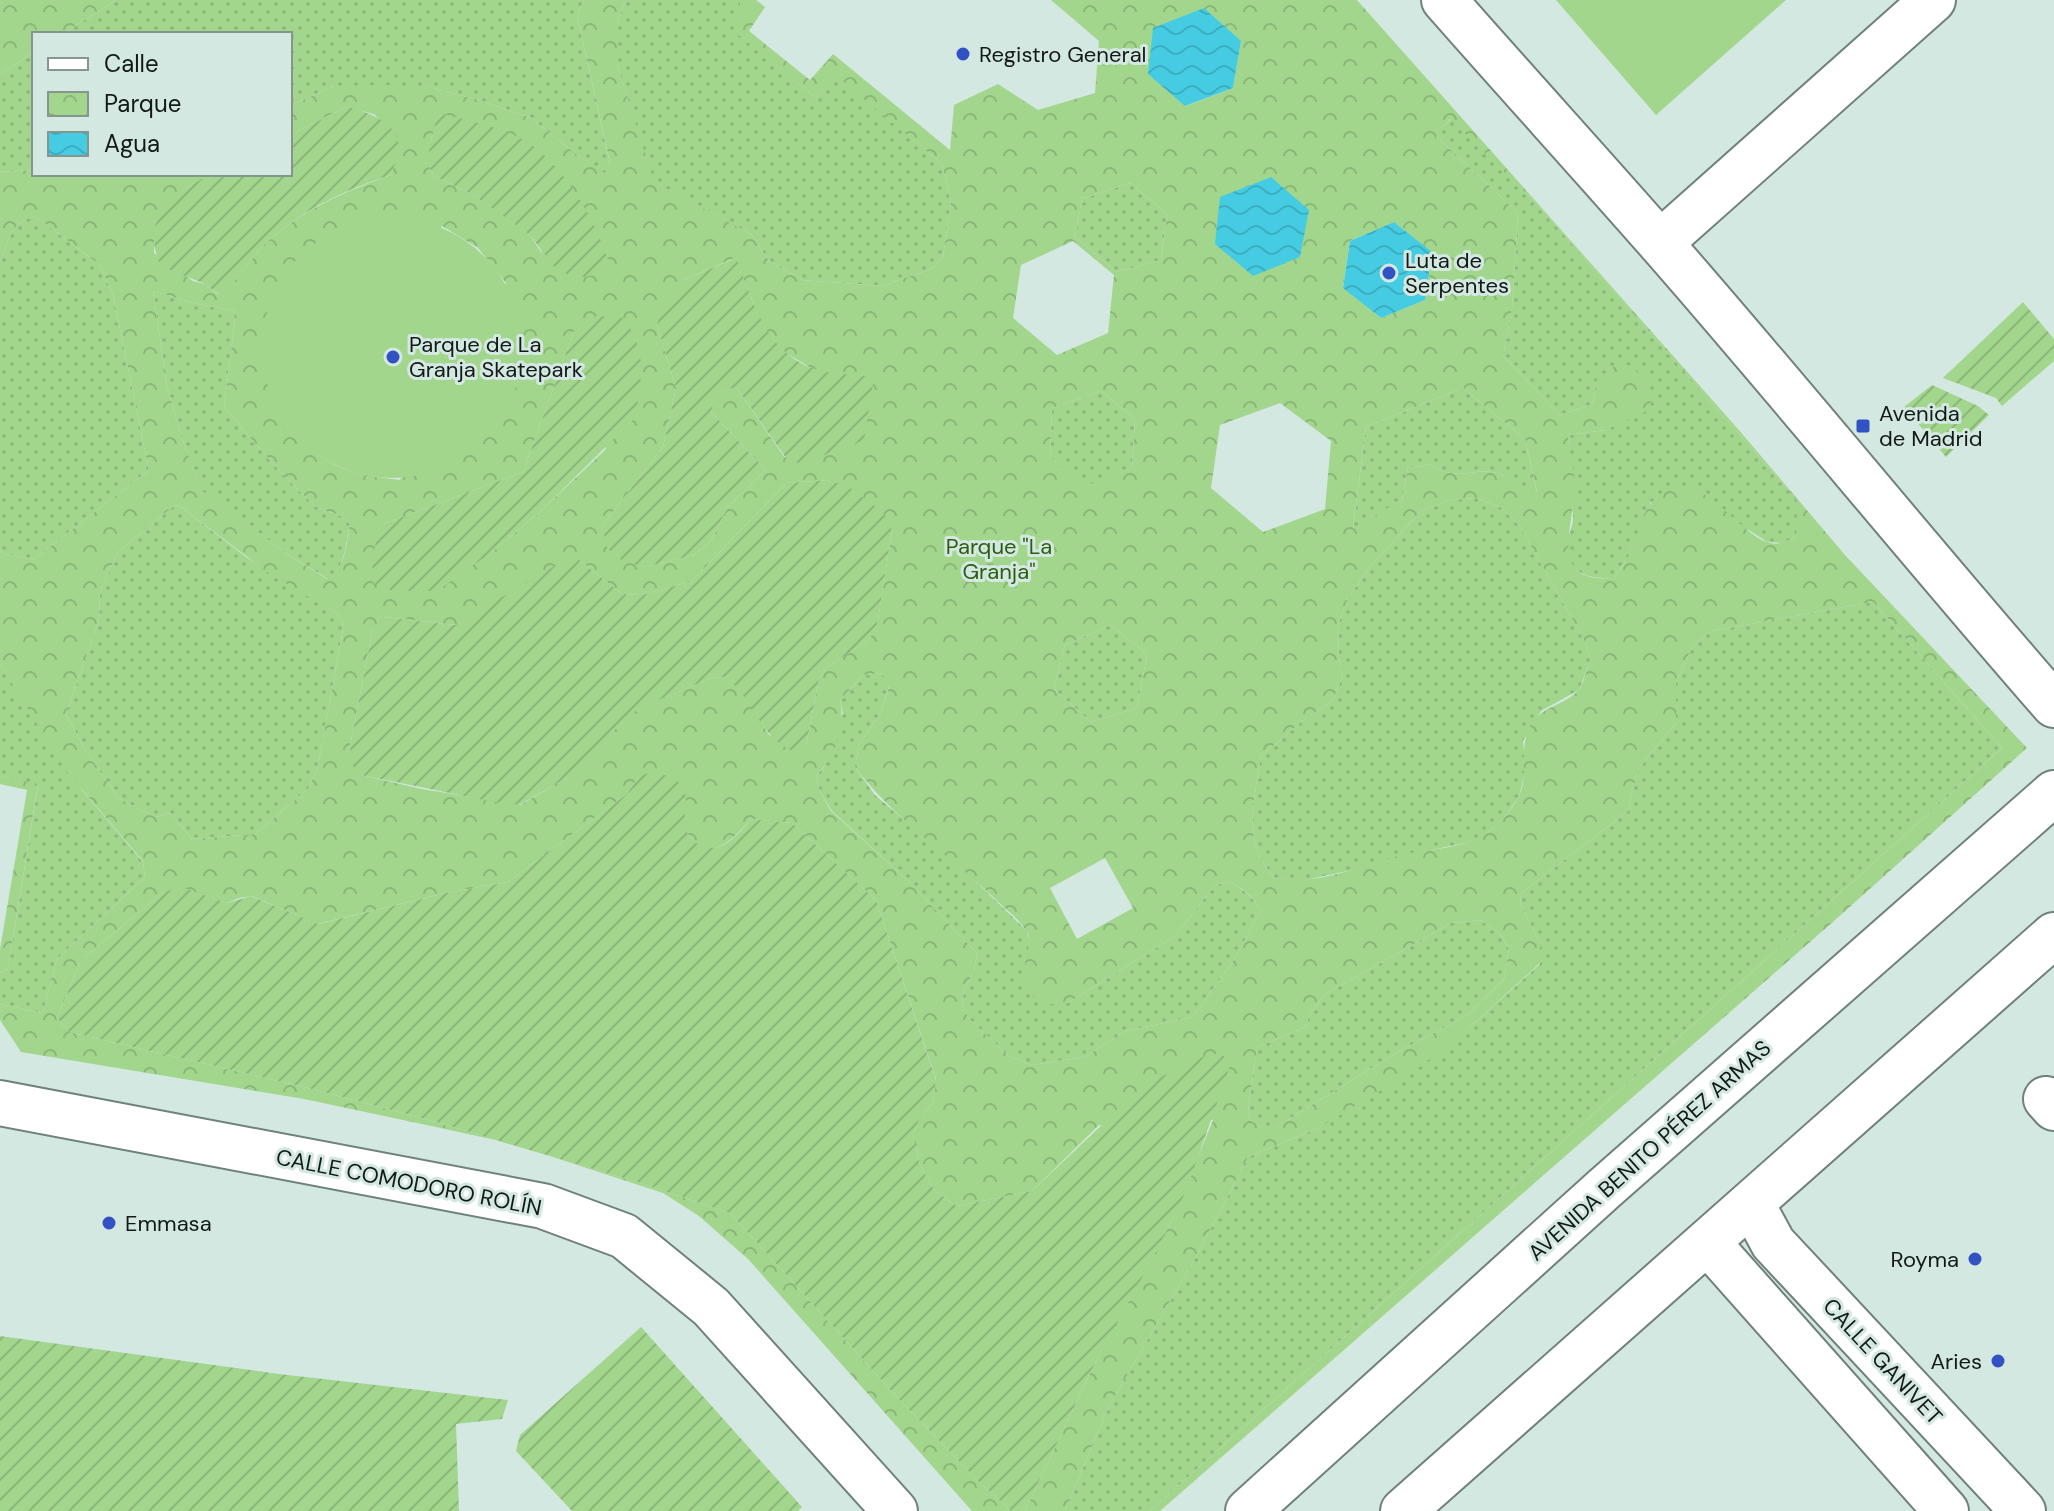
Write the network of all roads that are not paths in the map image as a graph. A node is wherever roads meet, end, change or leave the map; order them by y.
1 (1444, 0) edge
2 (1933, 0) edge
3 (1660, 243) junction
4 (2054, 705) edge
5 (2054, 793) edge
6 (2054, 935) edge
7 (0, 1103) edge
8 (1752, 1204) junction
9 (1708, 1243) junction
10 (895, 1511) edge
11 (1248, 1511) edge
12 (1403, 1511) edge
13 (1946, 1511) edge
14 (2023, 1511) edge

1 - 3 street
2 - 3 street
3 - 4 street
5 - 11 street, AVENIDA BENITO PÉREZ ARMAS
6 - 8 street
7 - 10 street, CALLE COMODORO ROLÍN
8 - 9 street
8 - 14 street, CALLE GANIVET
9 - 12 street
9 - 13 street

